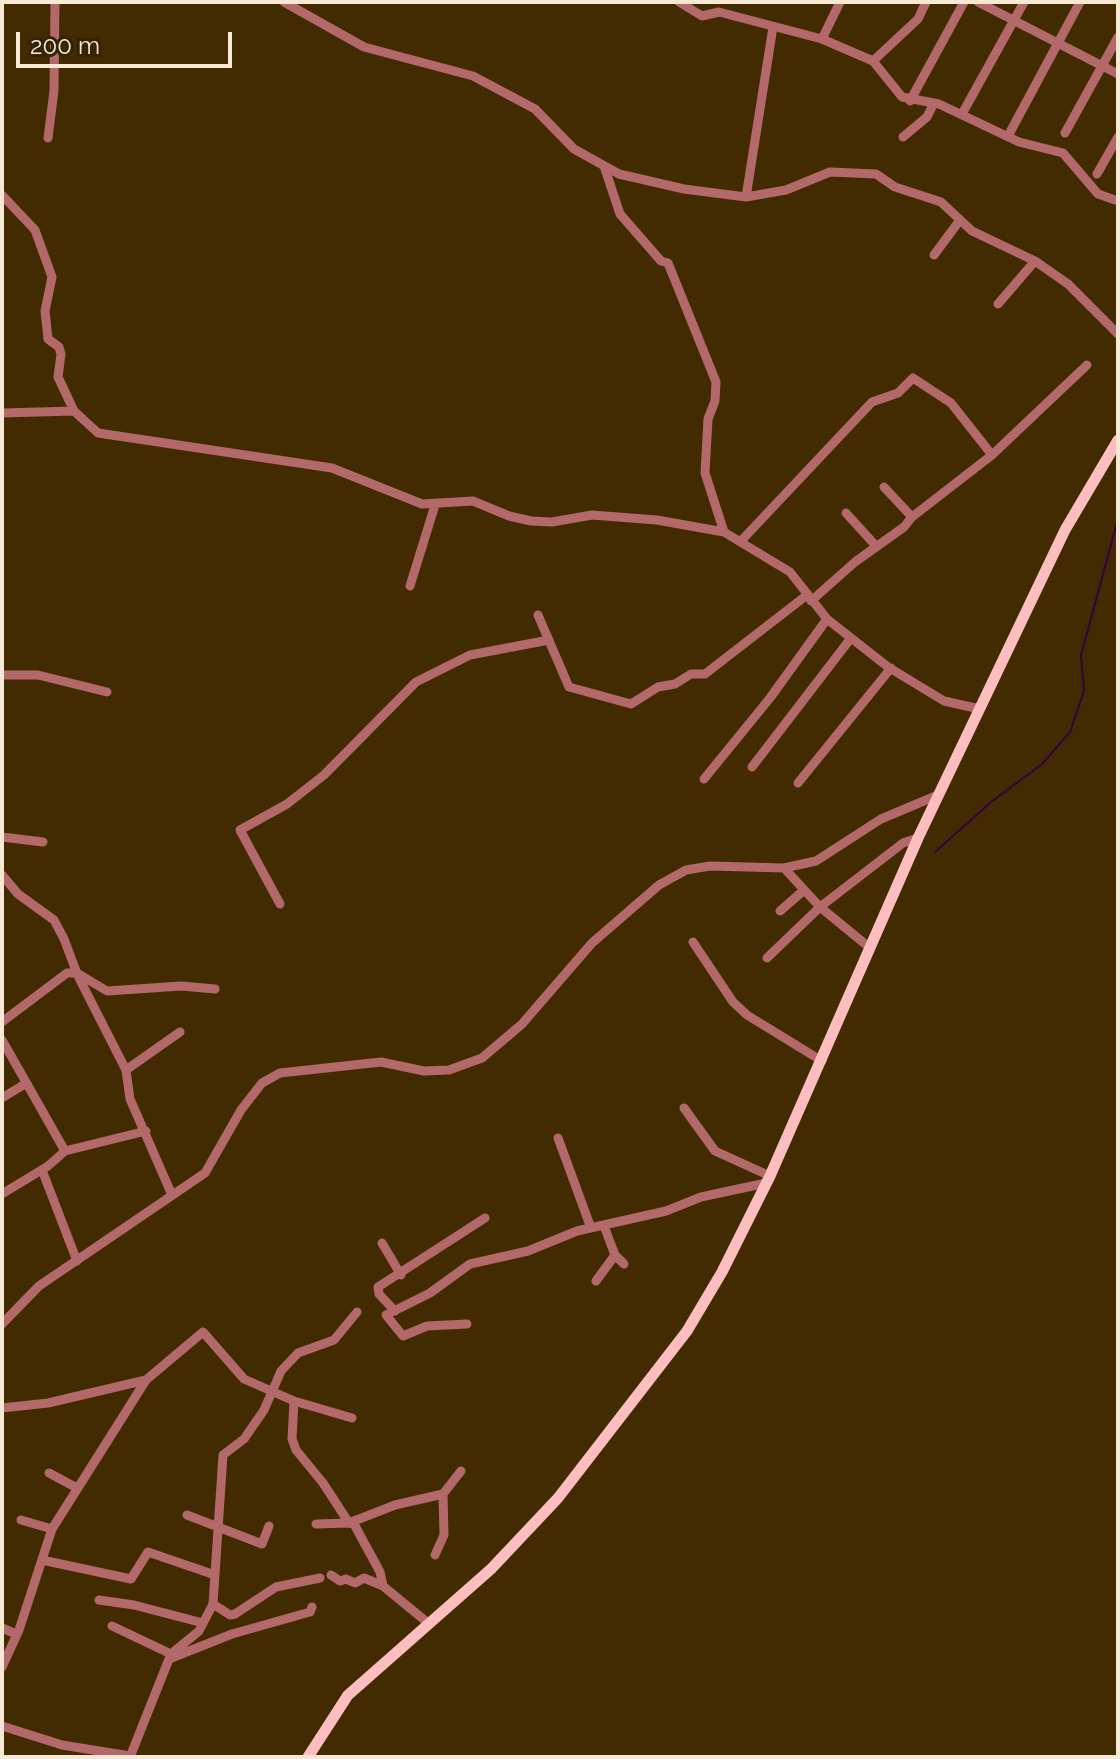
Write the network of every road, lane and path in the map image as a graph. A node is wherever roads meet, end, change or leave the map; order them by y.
1 (55, 2) edge
2 (284, 2) edge
3 (679, 2) edge
4 (840, 2) edge
5 (926, 2) edge
6 (964, 2) edge
7 (978, 2) edge
8 (1024, 2) edge
9 (1080, 2) edge
10 (1014, 21) junction
11 (773, 27) junction
12 (1118, 37) edge
13 (822, 39) junction
14 (1058, 43) junction
15 (873, 61) junction
16 (1102, 66) junction
17 (1118, 74) edge
18 (910, 101) junction
19 (934, 103) junction
20 (962, 114) junction
21 (1065, 133) dead end
22 (1008, 136) junction
23 (903, 137) dead end
24 (1118, 137) edge
25 (48, 138) dead end
26 (604, 166) junction
27 (1097, 174) dead end
28 (2, 195) edge
29 (746, 197) junction
30 (1118, 201) edge
31 (960, 220) junction
32 (934, 255) dead end
33 (1035, 261) junction
34 (998, 304) dead end
35 (1118, 334) edge
36 (1087, 365) dead end
37 (74, 411) junction
38 (2, 413) edge
39 (1118, 440) edge
40 (992, 455) junction
41 (884, 487) dead end
42 (435, 505) junction
43 (846, 513) dead end
44 (912, 517) junction
45 (724, 532) junction
46 (741, 541) junction
47 (876, 546) junction
48 (410, 586) dead end
49 (809, 598) junction
50 (538, 615) dead end
51 (827, 619) junction
52 (851, 638) junction
53 (549, 640) junction
54 (891, 668) junction
55 (2, 675) edge
56 (107, 692) dead end
57 (980, 709) junction
58 (752, 767) dead end
59 (704, 779) dead end
60 (798, 783) dead end
61 (938, 795) junction
62 (2, 837) edge
63 (918, 838) junction
64 (43, 842) dead end
65 (784, 868) junction
66 (2, 875) edge
67 (803, 891) junction
68 (280, 904) dead end
69 (820, 907) junction
70 (780, 911) dead end
71 (693, 942) dead end
72 (870, 948) junction
73 (767, 958) dead end
74 (77, 973) junction
75 (215, 989) dead end
76 (2, 1022) edge
77 (180, 1032) dead end
78 (2, 1040) edge
79 (822, 1061) junction
80 (126, 1070) junction
81 (25, 1084) junction
82 (2, 1098) edge
83 (684, 1108) dead end
84 (146, 1131) junction
85 (558, 1138) dead end
86 (65, 1151) junction
87 (42, 1170) junction
88 (768, 1180) junction
89 (2, 1194) edge
90 (172, 1195) junction
91 (485, 1218) dead end
92 (604, 1226) junction
93 (591, 1228) junction
94 (382, 1243) dead end
95 (615, 1255) junction
96 (77, 1261) junction
97 (624, 1264) dead end
98 (401, 1275) junction
99 (596, 1281) dead end
100 (395, 1311) junction
101 (357, 1312) dead end
102 (3, 1320) edge
103 (467, 1324) dead end
104 (146, 1380) junction
105 (271, 1393) junction
106 (294, 1401) junction
107 (2, 1408) edge
108 (352, 1418) dead end
109 (461, 1471) dead end
110 (49, 1473) dead end
111 (77, 1488) junction
112 (443, 1494) junction
113 (187, 1515) dead end
114 (21, 1520) dead end
115 (349, 1523) junction
116 (316, 1524) dead end
117 (217, 1526) junction
118 (269, 1526) dead end
119 (52, 1529) junction
120 (435, 1555) dead end
121 (42, 1560) junction
122 (215, 1575) junction
123 (331, 1575) dead end
124 (320, 1578) dead end
125 (383, 1586) junction
126 (99, 1600) dead end
127 (213, 1604) junction
128 (312, 1607) dead end
129 (203, 1623) junction
130 (428, 1623) junction
131 (112, 1626) dead end
132 (2, 1628) edge
133 (16, 1634) junction
134 (170, 1657) junction
135 (2, 1667) edge
136 (2, 1726) edge
137 (130, 1756) edge
138 (308, 1757) edge

1 - 25 street
2 - 26 street
3 - 11 street
4 - 13 street
5 - 15 street
6 - 18 street
7 - 10 street
8 - 10 street
9 - 14 street
10 - 14 street
10 - 20 street
11 - 13 street
11 - 29 street
12 - 16 street
13 - 15 street
14 - 16 street
14 - 22 street
15 - 18 street
16 - 17 street
16 - 21 street
18 - 19 street
19 - 20 street
19 - 23 street
20 - 22 street
22 - 30 street
24 - 27 street
26 - 29 street
26 - 45 street
28 - 37 street
29 - 31 street
31 - 32 street
31 - 33 street
33 - 34 street
33 - 35 street
36 - 40 street
37 - 38 street
37 - 42 street
39 - 57 main road
40 - 44 street
40 - 46 street
41 - 44 street
42 - 45 street
42 - 48 street
43 - 47 street
44 - 47 street
45 - 46 street
46 - 49 street
47 - 49 street
49 - 51 street
49 - 53 street
50 - 53 street
51 - 52 street
51 - 59 street
52 - 54 street
52 - 58 street
53 - 68 street
54 - 57 street
54 - 60 street
55 - 56 street
57 - 61 main road
61 - 63 main road
61 - 65 street
62 - 64 street
63 - 69 street
63 - 72 main road
65 - 67 street
65 - 90 street
66 - 74 street
67 - 69 street
67 - 70 street
69 - 72 street
69 - 73 street
71 - 79 street
72 - 79 main road
74 - 75 street
74 - 76 street
74 - 80 street
77 - 80 street
78 - 81 street
79 - 88 main road
80 - 84 street
81 - 82 street
81 - 86 street
83 - 88 street
84 - 86 street
84 - 90 street
85 - 93 street
86 - 87 street
87 - 89 street
87 - 96 street
88 - 92 street
88 - 130 main road
90 - 96 street
91 - 98 street
92 - 93 street
92 - 95 street
93 - 100 street
94 - 98 street
95 - 97 street
95 - 99 street
96 - 102 street
98 - 100 street
100 - 103 street
101 - 105 street
104 - 105 street
104 - 107 street
104 - 111 street
105 - 106 street
105 - 117 street
106 - 108 street
106 - 115 street
109 - 112 street
110 - 111 street
111 - 119 street
112 - 115 street
112 - 120 street
113 - 117 street
114 - 119 street
115 - 116 street
115 - 125 street
117 - 118 street
117 - 122 street
119 - 121 street
121 - 122 street
121 - 133 street
122 - 127 street
123 - 125 street
124 - 127 street
125 - 130 street
126 - 129 street
127 - 129 street
128 - 134 street
129 - 134 street
130 - 138 main road
131 - 134 street
132 - 133 street
133 - 135 street
134 - 137 street
136 - 137 street

